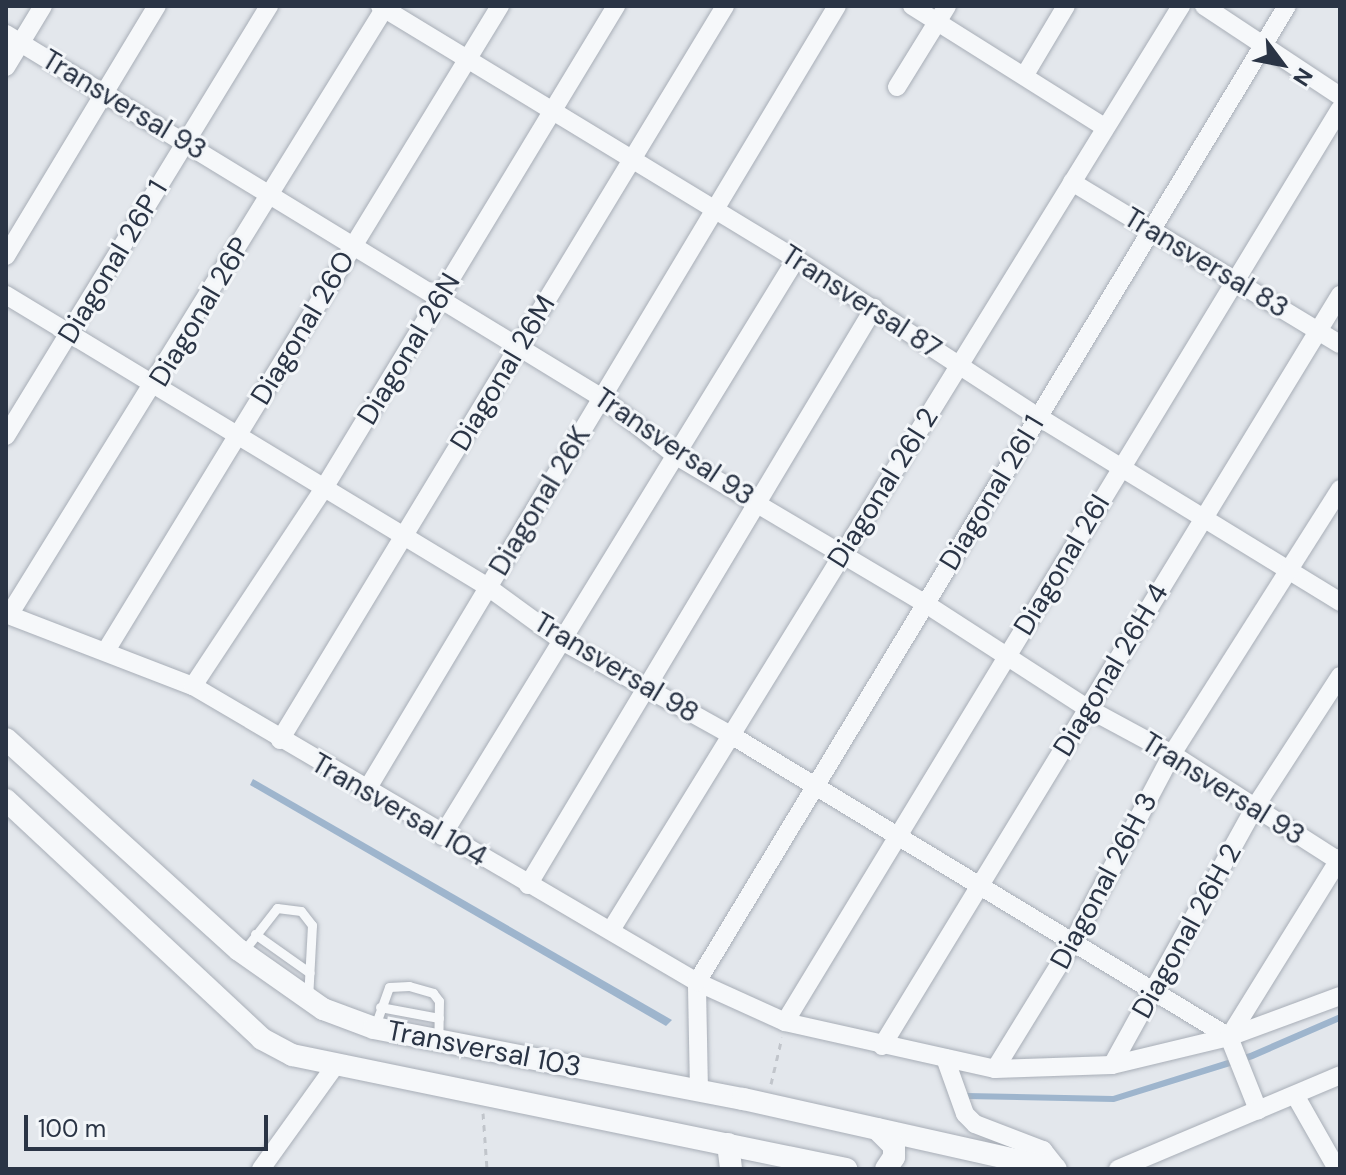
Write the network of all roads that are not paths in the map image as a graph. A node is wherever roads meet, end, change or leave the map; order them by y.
1 (43, 6) edge
2 (157, 6) edge
3 (269, 6) edge
4 (500, 6) edge
5 (616, 6) edge
6 (725, 6) edge
7 (912, 6) edge
8 (1066, 6) edge
9 (1181, 6) edge
10 (1204, 6) edge
11 (1287, 6) edge
12 (384, 7) edge
13 (828, 9) edge
14 (942, 14) edge
15 (13, 38) edge
16 (1264, 44) junction
17 (468, 59) junction
18 (6, 67) edge
19 (1026, 73) junction
20 (897, 87) dead end
21 (104, 94) junction
22 (1340, 96) edge
23 (1340, 109) edge
24 (553, 111) junction
25 (1104, 127) junction
26 (185, 143) junction
27 (632, 159) junction
28 (1072, 182) junction
29 (271, 196) junction
30 (715, 210) junction
31 (1151, 230) junction
32 (353, 246) junction
33 (6, 256) edge
34 (796, 259) junction
35 (1236, 281) junction
36 (6, 295) edge
37 (1340, 295) edge
38 (439, 298) junction
39 (874, 308) junction
40 (1318, 331) junction
41 (69, 333) junction
42 (1340, 344) edge
43 (519, 346) junction
44 (958, 365) junction
45 (156, 385) junction
46 (602, 398) junction
47 (1037, 416) junction
48 (238, 435) junction
49 (6, 436) edge
50 (675, 455) junction
51 (1121, 467) junction
52 (324, 488) junction
53 (1340, 489) edge
54 (755, 503) junction
55 (1203, 516) junction
56 (404, 536) junction
57 (842, 554) junction
58 (1290, 571) junction
59 (488, 587) junction
60 (1340, 602) edge
61 (926, 604) junction
62 (8, 614) edge
63 (562, 641) junction
64 (107, 649) junction
65 (1007, 654) junction
66 (1340, 676) edge
67 (193, 686) junction
68 (645, 691) junction
69 (1087, 708) junction
70 (731, 735) junction
71 (6, 739) edge
72 (280, 740) junction
73 (1172, 754) junction
74 (6, 766) edge
75 (38, 766) junction
76 (816, 786) junction
77 (366, 791) junction
78 (6, 800) edge
79 (1255, 807) junction
80 (442, 836) junction
81 (899, 837) junction
82 (1339, 861) edge
83 (528, 885) junction
84 (981, 886) junction
85 (611, 930) junction
86 (1073, 942) junction
87 (249, 944) junction
88 (310, 973) junction
89 (697, 982) junction
90 (1155, 992) junction
91 (1340, 996) edge
92 (307, 1001) junction
93 (377, 1018) junction
94 (785, 1022) junction
95 (438, 1029) junction
96 (1232, 1042) junction
97 (882, 1046) junction
98 (945, 1058) junction
99 (1112, 1065) junction
100 (335, 1066) junction
101 (995, 1069) junction
102 (1340, 1075) edge
103 (699, 1091) junction
104 (1295, 1095) junction
105 (1258, 1110) junction
106 (877, 1129) junction
107 (728, 1144) junction
108 (983, 1153) junction
109 (261, 1169) edge
110 (731, 1169) edge
111 (846, 1169) edge
112 (886, 1169) edge
113 (960, 1169) edge
114 (1056, 1169) edge
115 (1118, 1169) edge
116 (1337, 1169) edge

1 - 15 street
2 - 21 street
3 - 26 street, Diagonal 26P 1
4 - 17 street, Diagonal 26O
5 - 24 street, Diagonal 26N
6 - 27 street, Diagonal 26M
7 - 14 street
8 - 19 street
9 - 25 street, Diagonal 26I 2
10 - 16 street
11 - 16 street, Diagonal 26I 1
12 - 17 street, Transversal 87
12 - 29 street, Diagonal 26P
13 - 30 street, Diagonal 26K
14 - 19 street
14 - 20 street
15 - 18 street
15 - 21 street, Transversal 93
16 - 22 street
16 - 31 street, Diagonal 26I 1
17 - 24 street, Transversal 87
17 - 32 street, Diagonal 26O
19 - 25 street
21 - 26 street, Transversal 93
21 - 33 street
23 - 35 street, Diagonal 26I
24 - 27 street, Transversal 87
24 - 38 street, Diagonal 26N
25 - 28 street, Diagonal 26I 2
26 - 29 street, Transversal 93
26 - 41 street, Diagonal 26P 1
27 - 30 street, Transversal 87
27 - 43 street, Diagonal 26M
28 - 31 street, Transversal 83
28 - 44 street, Diagonal 26I 2
29 - 32 street, Transversal 93
29 - 45 street, Diagonal 26P
30 - 34 street, Transversal 87
30 - 46 street, Diagonal 26K
31 - 35 street, Transversal 83
31 - 47 street, Diagonal 26I 1
32 - 38 street, Transversal 93
32 - 48 street, Diagonal 26O
34 - 39 street, Transversal 87
34 - 50 street
35 - 40 street, Transversal 83
35 - 51 street, Diagonal 26I
36 - 41 street, Transversal 98
37 - 40 street, Diagonal 26H 4
38 - 43 street, Transversal 93
38 - 52 street, Diagonal 26N
39 - 44 street, Transversal 87
39 - 54 street
40 - 42 street, Transversal 83
40 - 55 street, Diagonal 26H 4
41 - 45 street, Transversal 98
41 - 49 street, Diagonal 26P 1
43 - 46 street, Transversal 93
43 - 56 street, Diagonal 26M
44 - 47 street, Transversal 87
44 - 57 street, Diagonal 26I 2
45 - 48 street, Transversal 98
45 - 62 street, Diagonal 26P
46 - 50 street, Transversal 93
46 - 59 street, Diagonal 26K
47 - 51 street, Transversal 87
47 - 61 street, Diagonal 26I 1
48 - 52 street, Transversal 98
48 - 64 street, Diagonal 26O
50 - 54 street, Transversal 93
50 - 63 street
51 - 55 street, Transversal 87
51 - 65 street, Diagonal 26I
52 - 56 street, Transversal 98
52 - 67 street, Diagonal 26N
53 - 58 street, Diagonal 26H 3
54 - 57 street, Transversal 93
54 - 68 street
55 - 58 street, Transversal 87
55 - 69 street, Diagonal 26H 4
56 - 59 street, Transversal 98
56 - 72 street, Diagonal 26M
57 - 61 street, Transversal 93
57 - 70 street, Diagonal 26I 2
58 - 60 street, Transversal 87
58 - 73 street, Diagonal 26H 3
59 - 63 street, Transversal 98
59 - 77 street, Diagonal 26K
61 - 65 street, Transversal 93
61 - 76 street, Diagonal 26I 1
62 - 64 street, Transversal 104
63 - 68 street, Transversal 98
63 - 80 street
64 - 67 street, Transversal 104
65 - 69 street, Transversal 93
65 - 81 street, Diagonal 26I
66 - 79 street, Diagonal 26H 2
67 - 72 street, Transversal 104
68 - 70 street, Transversal 98
68 - 83 street
69 - 73 street, Transversal 93
69 - 84 street, Diagonal 26H 4
70 - 76 street, Transversal 98
70 - 85 street, Diagonal 26I 2
71 - 75 street, Transversal 103
72 - 77 street, Transversal 104
73 - 79 street, Transversal 93
73 - 86 street, Diagonal 26H 3
74 - 75 street
75 - 87 street, Transversal 103
76 - 81 street, Transversal 98
76 - 89 street, Diagonal 26I 1
77 - 80 street, Transversal 104
78 - 100 street, Transversal 103
79 - 82 street, Transversal 93
79 - 90 street, Diagonal 26H 2
80 - 83 street, Transversal 104
81 - 84 street, Transversal 98
81 - 94 street, Diagonal 26I
82 - 96 street
83 - 85 street, Transversal 104
84 - 86 street, Transversal 98
84 - 97 street, Diagonal 26H 4
85 - 89 street, Transversal 104
86 - 90 street, Transversal 98
86 - 101 street, Diagonal 26H 3
87 - 88 lane
87 - 88 lane
87 - 92 street, Transversal 103
88 - 92 lane
89 - 94 street, Transversal 104
89 - 103 street
90 - 96 street, Transversal 98
90 - 99 street, Diagonal 26H 2
91 - 96 street
92 - 93 street, Transversal 103
93 - 95 street, Transversal 103
93 - 95 lane
94 - 97 street
95 - 103 street, Transversal 103
96 - 99 street
96 - 105 street
97 - 98 street
98 - 101 street
98 - 114 street
99 - 101 street
100 - 107 street, Transversal 103
100 - 109 street
102 - 104 street
103 - 106 street, Transversal 103
104 - 105 street
104 - 116 street
105 - 115 street
106 - 108 street, Transversal 103
106 - 112 street
107 - 110 street
107 - 111 street, Transversal 103
108 - 113 street
108 - 114 street, Transversal 103

